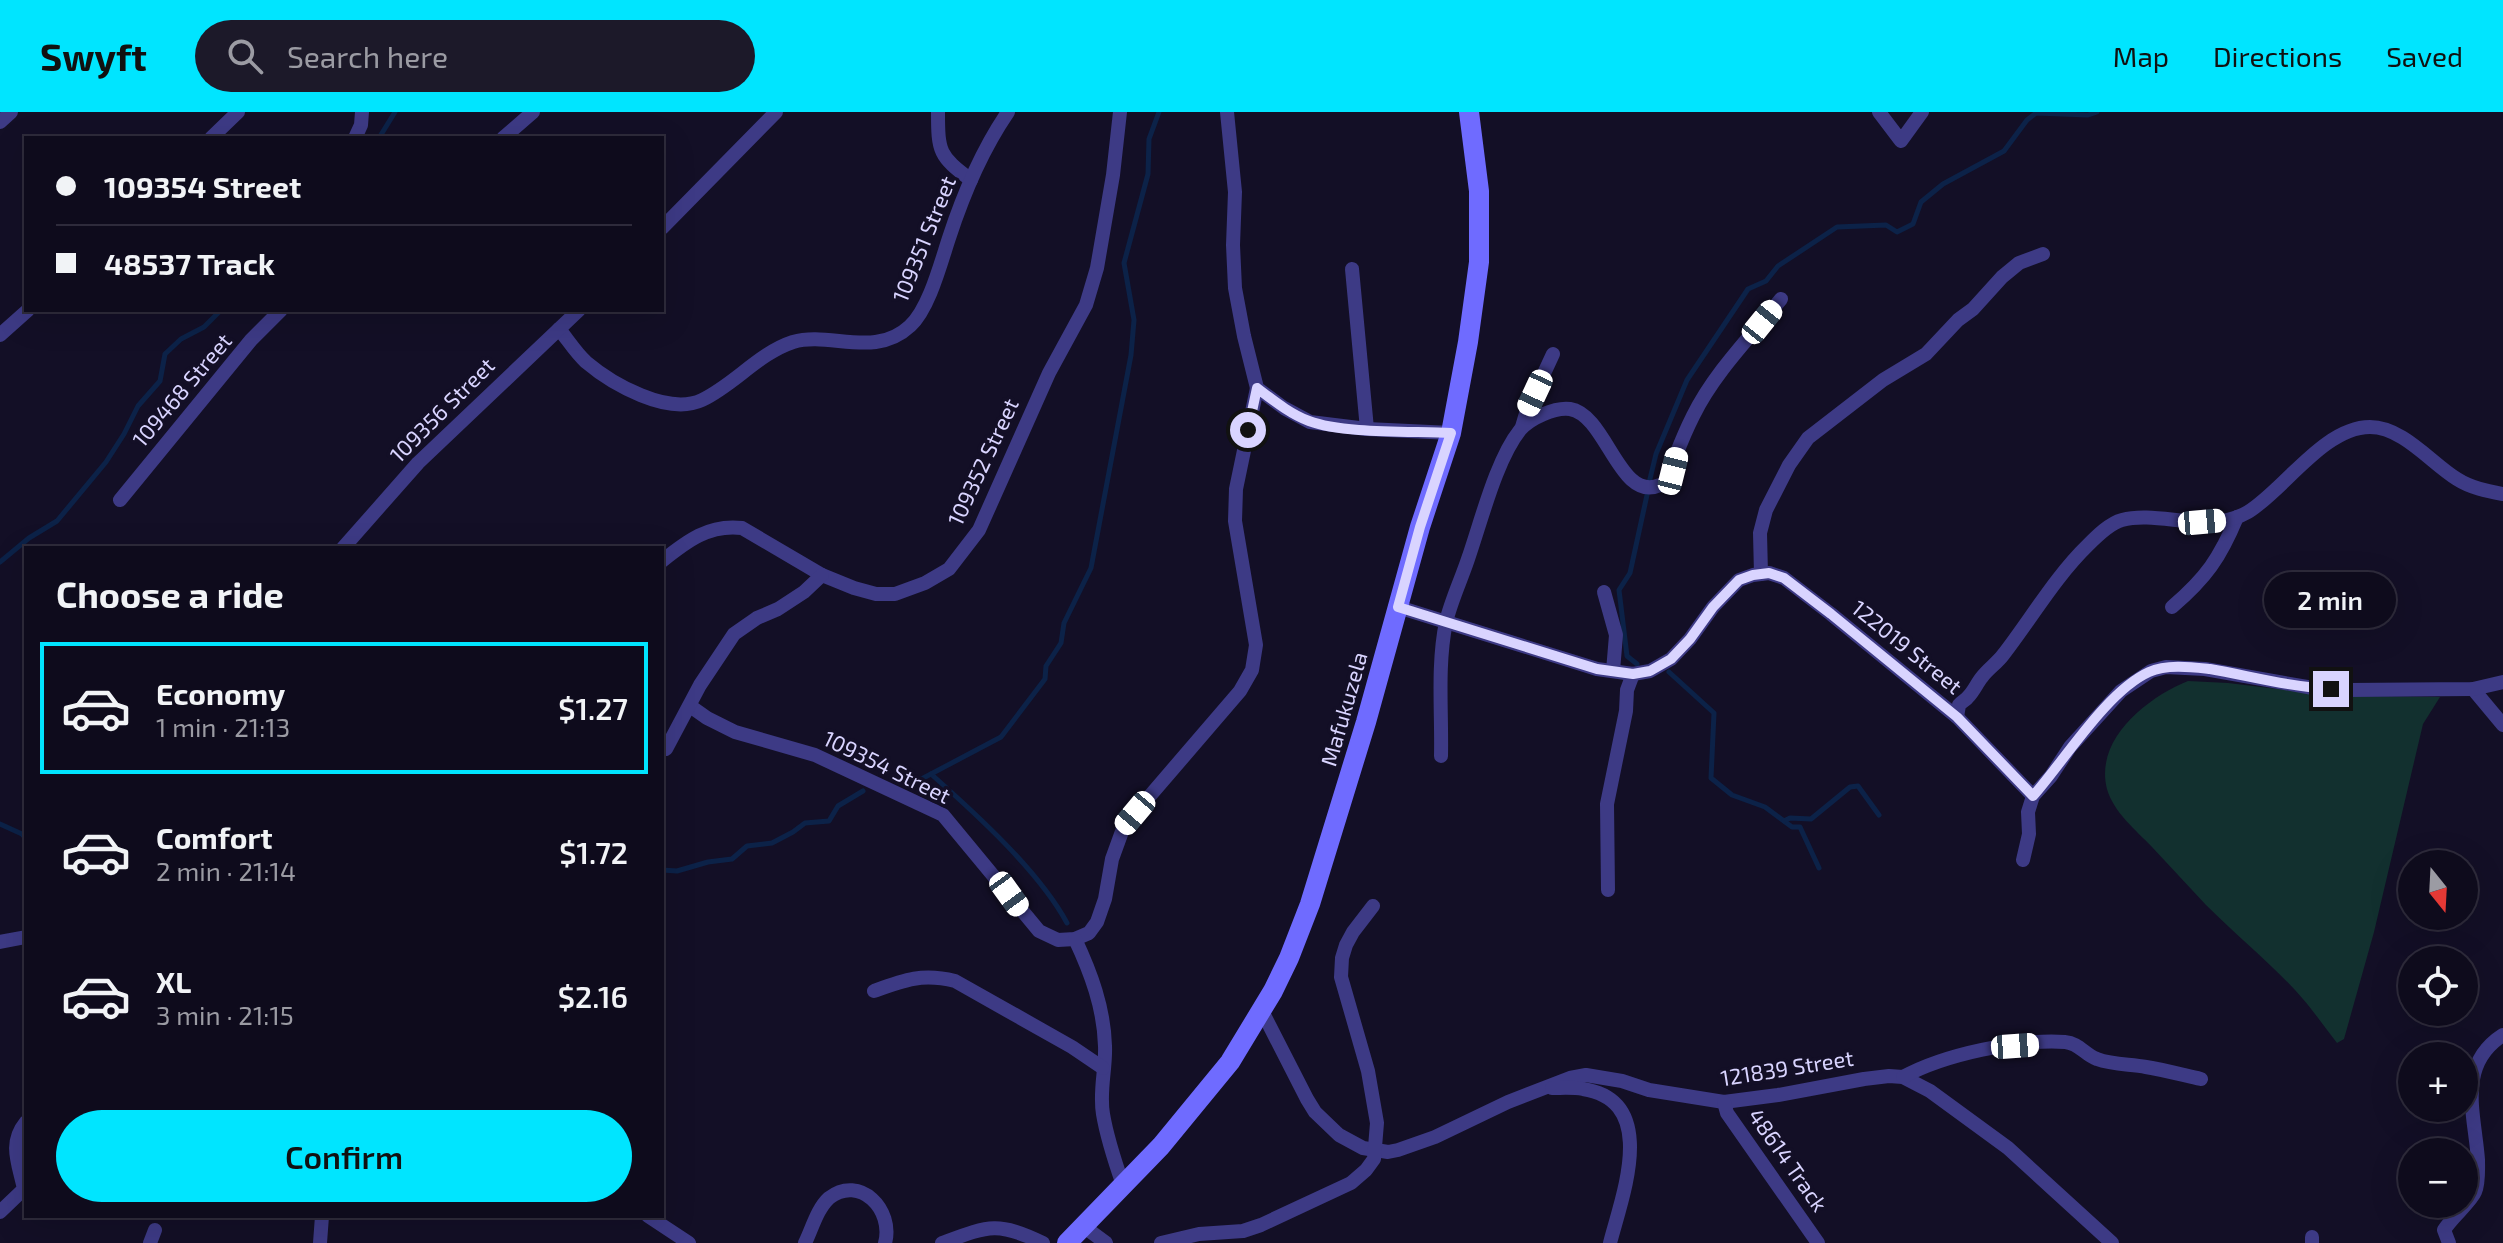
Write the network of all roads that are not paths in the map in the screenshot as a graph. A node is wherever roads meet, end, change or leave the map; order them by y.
1 (11, 112) edge
2 (238, 112) edge
3 (362, 112) edge
4 (533, 112) edge
5 (776, 112) edge
6 (938, 112) edge
7 (1008, 112) edge
8 (1120, 112) edge
9 (1227, 112) edge
10 (1469, 112) edge
11 (1879, 112) edge
12 (1922, 112) edge
13 (0, 122) edge
14 (213, 136) edge
15 (356, 136) edge
16 (505, 136) edge
17 (971, 180) junction
18 (664, 226) edge
19 (2043, 254) dead end
20 (1352, 269) dead end
21 (1781, 299) dead end
22 (26, 312) edge
23 (279, 312) edge
24 (577, 312) edge
25 (559, 329) junction
26 (0, 335) edge
27 (1553, 354) dead end
28 (1257, 388) junction
29 (1522, 427) junction
30 (1367, 429) junction
31 (1451, 433) junction
32 (2503, 494) edge
33 (120, 500) dead end
34 (2237, 517) junction
35 (345, 546) edge
36 (664, 560) edge
37 (1761, 574) junction
38 (822, 575) junction
39 (1604, 592) dead end
40 (1398, 607) junction
41 (2172, 607) dead end
42 (1446, 622) junction
43 (1613, 671) junction
44 (1633, 674) junction
45 (2503, 682) edge
46 (2473, 689) junction
47 (690, 706) junction
48 (1957, 717) junction
49 (2503, 725) edge
50 (666, 749) dead end
51 (1441, 756) dead end
52 (2033, 796) junction
53 (2023, 860) dead end
54 (1608, 890) dead end
55 (1373, 906) dead end
56 (24, 937) edge
57 (1075, 939) junction
58 (0, 942) edge
59 (874, 991) dead end
60 (1262, 1011) junction
61 (2503, 1035) edge
62 (1103, 1068) junction
63 (1903, 1077) junction
64 (2201, 1079) dead end
65 (1543, 1088) junction
66 (1724, 1102) junction
67 (24, 1125) edge
68 (1376, 1150) junction
69 (1123, 1185) junction
70 (24, 1189) edge
71 (24, 1189) edge
72 (0, 1212) edge
73 (322, 1218) edge
74 (651, 1218) edge
75 (1088, 1235) edge
76 (320, 1243) edge
77 (689, 1243) edge
78 (805, 1243) edge
79 (885, 1243) edge
80 (942, 1243) edge
81 (1043, 1243) edge
82 (1067, 1243) edge
83 (1106, 1243) edge
84 (1161, 1243) edge
85 (1610, 1243) edge
86 (1818, 1243) edge
87 (2112, 1243) edge
88 (2449, 1243) edge

1 - 13 street
2 - 14 street
3 - 15 street
4 - 16 street
5 - 18 street
6 - 17 street
7 - 17 street, 109351 Street
8 - 38 street, 109352 Street
9 - 28 street
10 - 31 main road, Mafukuzela
11 - 12 street
17 - 25 street, 109351 Street
19 - 37 street
20 - 30 street
21 - 29 street
22 - 26 street
23 - 33 street, 109468 Street
24 - 25 street, 109356 Street
25 - 35 street, 109356 Street
27 - 29 street
28 - 30 street
28 - 57 street
29 - 42 street
30 - 31 street
31 - 40 main road, Mafukuzela
32 - 34 street
34 - 41 street
34 - 48 street
36 - 38 street, 109352 Street
37 - 44 street
37 - 48 street, 122019 Street
38 - 47 street
39 - 43 street
40 - 42 street
40 - 60 main road, Mafukuzela
42 - 43 street
42 - 51 street
43 - 44 street
44 - 54 street
45 - 46 street
46 - 49 street
46 - 52 street
47 - 50 street
47 - 57 street, 109354 Street
48 - 52 street, 122019 Street
52 - 53 street
55 - 68 street
56 - 58 street
57 - 62 street
59 - 62 street
60 - 68 street
60 - 69 main road, Mafukuzela
61 - 88 street
62 - 69 street
63 - 64 street
63 - 66 street, 121839 Street
63 - 87 street
65 - 66 street, 121839 Street
65 - 68 street, 121839 Street
65 - 85 street
66 - 86 street, 48614 Track
67 - 70 street
68 - 84 street
69 - 75 main road, Mafukuzela
71 - 72 street
73 - 76 street
74 - 77 street
75 - 82 main road, Mafukuzela
75 - 83 street
78 - 79 street
80 - 81 street

